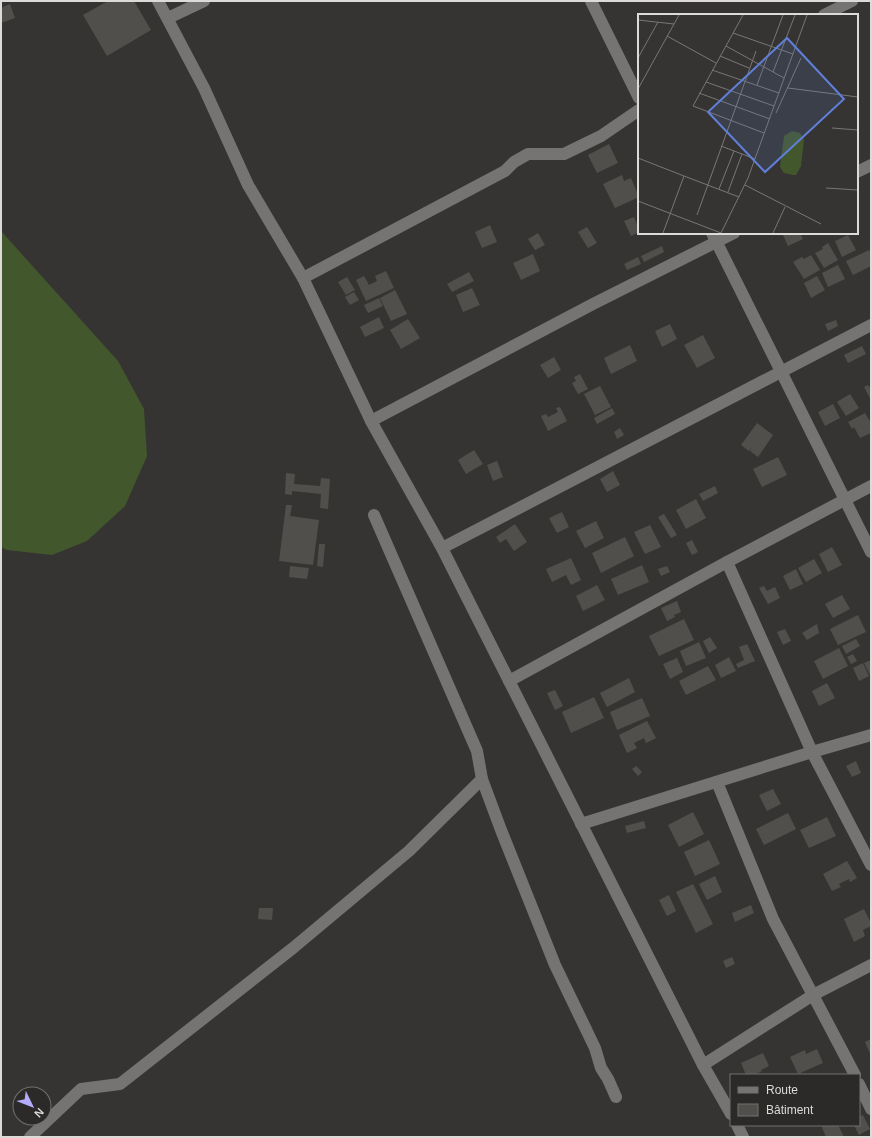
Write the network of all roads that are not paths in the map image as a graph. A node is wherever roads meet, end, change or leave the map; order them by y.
1 (158, 1) edge
2 (204, 1) edge
3 (591, 1) edge
4 (852, 1) edge
5 (826, 14) edge
6 (168, 18) junction
7 (638, 96) edge
8 (638, 111) edge
9 (871, 165) edge
10 (858, 172) edge
11 (729, 234) edge
12 (715, 237) edge
13 (303, 278) junction
14 (871, 325) edge
15 (782, 372) junction
16 (371, 421) junction
17 (871, 486) edge
18 (846, 500) junction
19 (374, 515) dead end
20 (442, 548) junction
21 (871, 552) edge
22 (727, 562) junction
23 (509, 681) junction
24 (871, 735) edge
25 (812, 752) junction
26 (482, 780) junction
27 (717, 782) junction
28 (581, 824) junction
29 (871, 865) edge
30 (871, 965) edge
31 (813, 995) junction
32 (703, 1065) junction
33 (854, 1074) edge
34 (860, 1086) edge
35 (616, 1097) dead end
36 (871, 1109) edge
37 (730, 1112) edge
38 (738, 1126) edge
39 (30, 1137) edge
40 (743, 1137) edge

1 - 6 street
2 - 6 street
3 - 7 street
4 - 5 street
6 - 13 street
8 - 13 street
9 - 10 street
11 - 12 street
12 - 15 street
12 - 16 street
13 - 16 street
14 - 15 street
15 - 18 street
15 - 20 street
16 - 20 street
17 - 18 street
18 - 21 street
18 - 22 street
19 - 26 street
20 - 23 street
22 - 23 street
22 - 25 street
23 - 28 street
24 - 25 street
25 - 27 street
25 - 29 street
26 - 35 street
26 - 39 street
27 - 28 street
27 - 31 street
28 - 32 street
30 - 31 street
31 - 32 street
31 - 33 street
32 - 37 street
34 - 36 street
38 - 40 street

